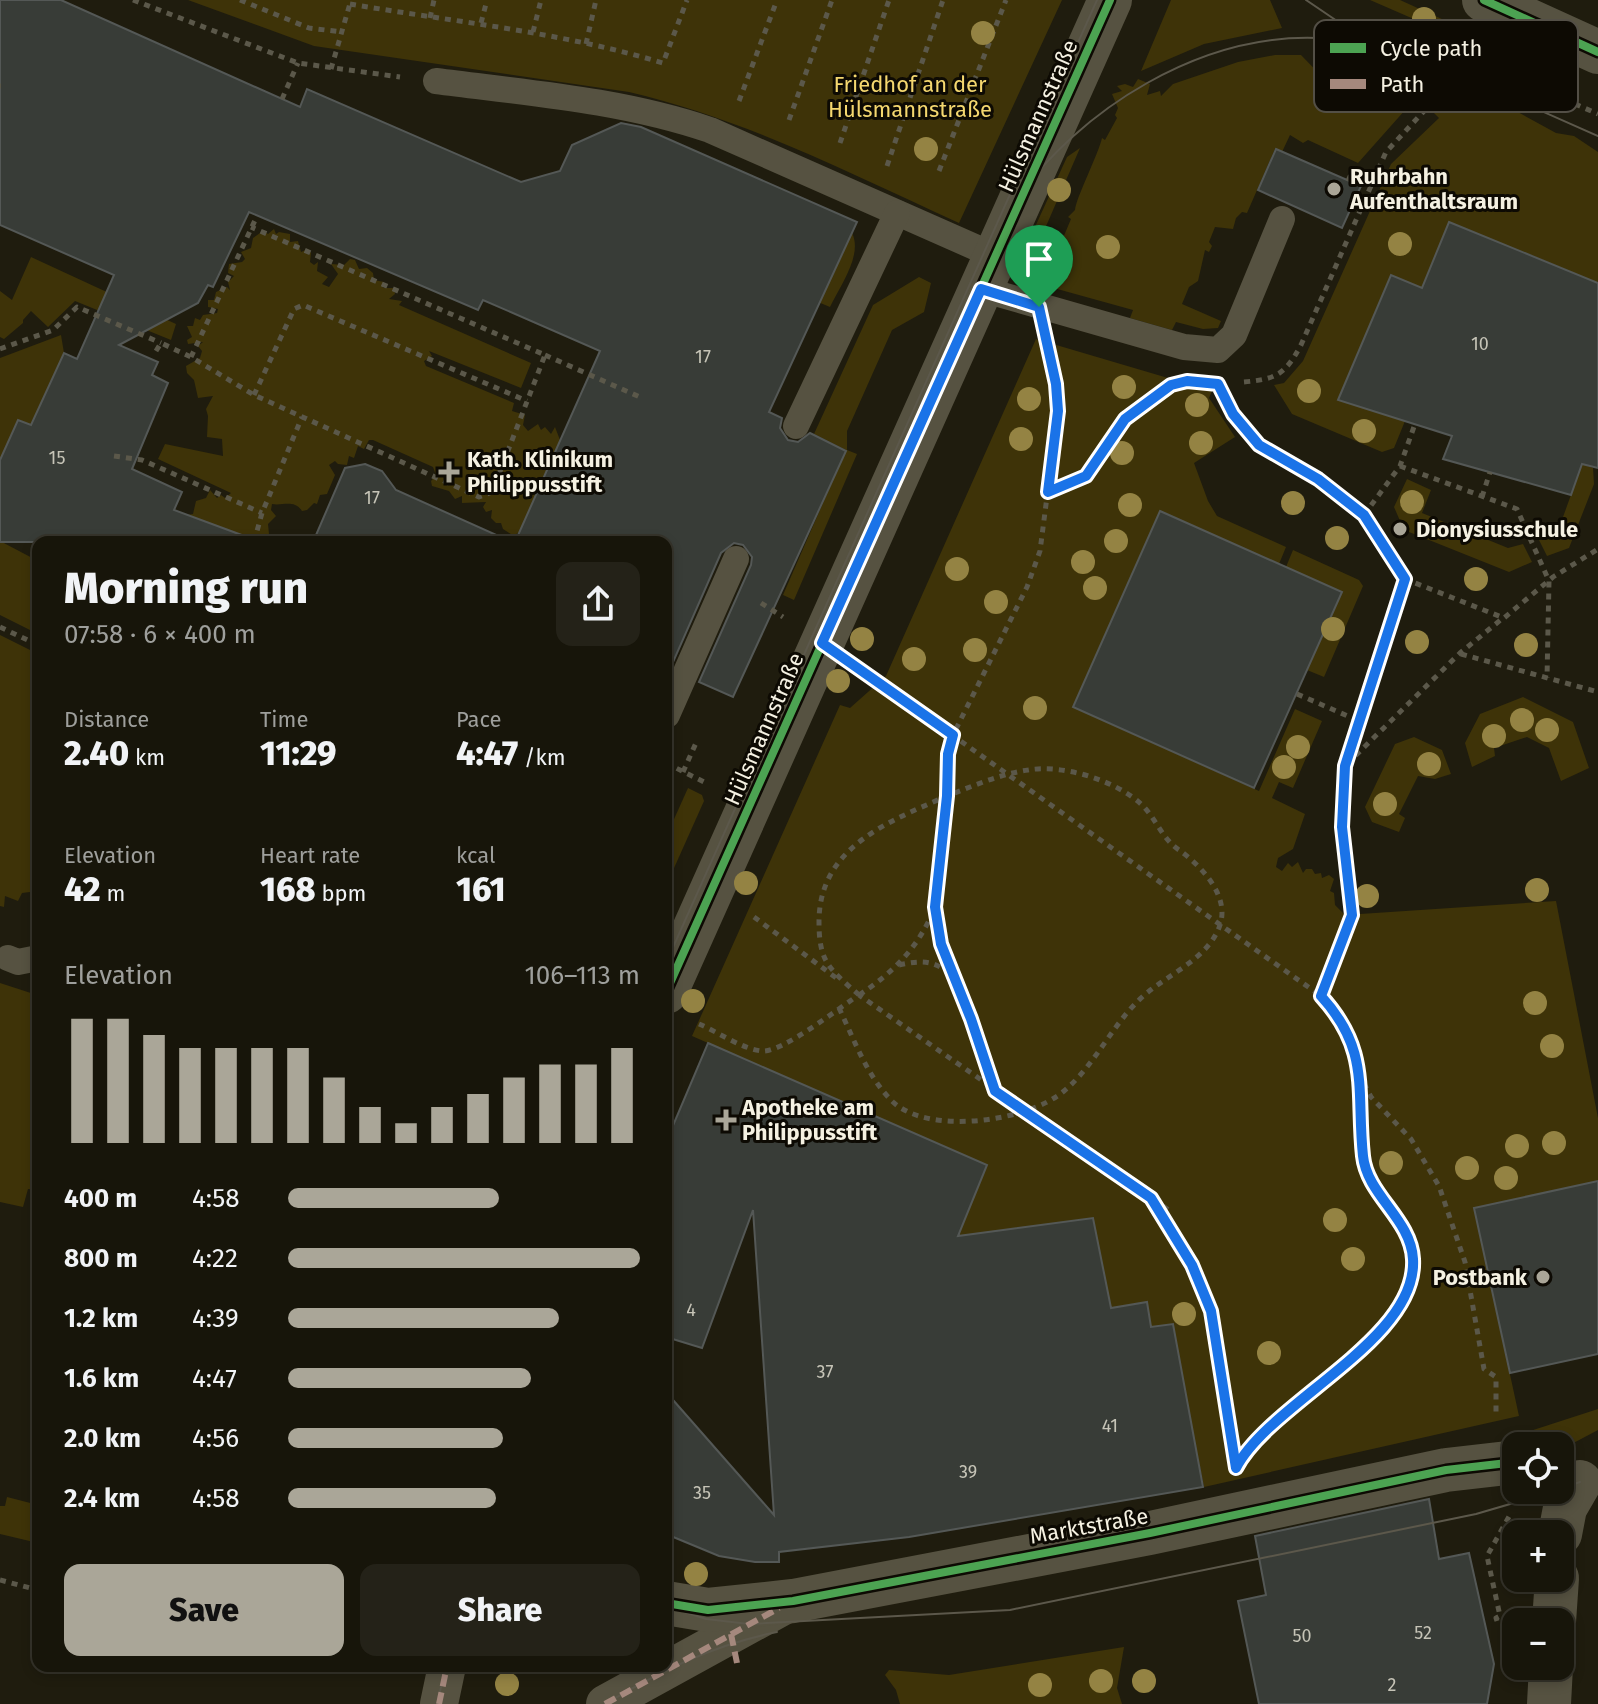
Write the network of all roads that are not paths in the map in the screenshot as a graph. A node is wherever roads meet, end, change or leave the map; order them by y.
1 (1110, 0) edge
2 (1484, 0) edge
3 (1528, 20) edge
4 (1578, 43) edge
5 (1598, 52) edge
6 (436, 81) road end
7 (897, 213) junction
8 (1282, 219) dead end
9 (988, 272) junction
10 (796, 426) dead end
11 (736, 559) dead end
12 (672, 704) edge
13 (8, 958) dead end
14 (32, 959) edge
15 (679, 1006) edge
16 (1502, 1463) edge
17 (1579, 1476) edge
18 (1563, 1520) edge
19 (793, 1601) junction
20 (672, 1604) edge
21 (672, 1666) edge
22 (446, 1672) edge
23 (661, 1672) edge
24 (1550, 1680) edge
25 (439, 1704) edge
26 (605, 1704) edge
27 (1549, 1704) edge

1 - 9 street, Hülsmannstraße
2 - 3 street
4 - 5 street
6 - 7 lane
7 - 9 lane
7 - 10 lane
8 - 9 lane
9 - 15 street, Hülsmannstraße
11 - 12 lane
13 - 14 lane
16 - 19 street, Marktstraße
17 - 18 street
19 - 20 street, Marktstraße
19 - 21 street, Marktstraße
22 - 25 street
23 - 26 street, Marktstraße
24 - 27 street

